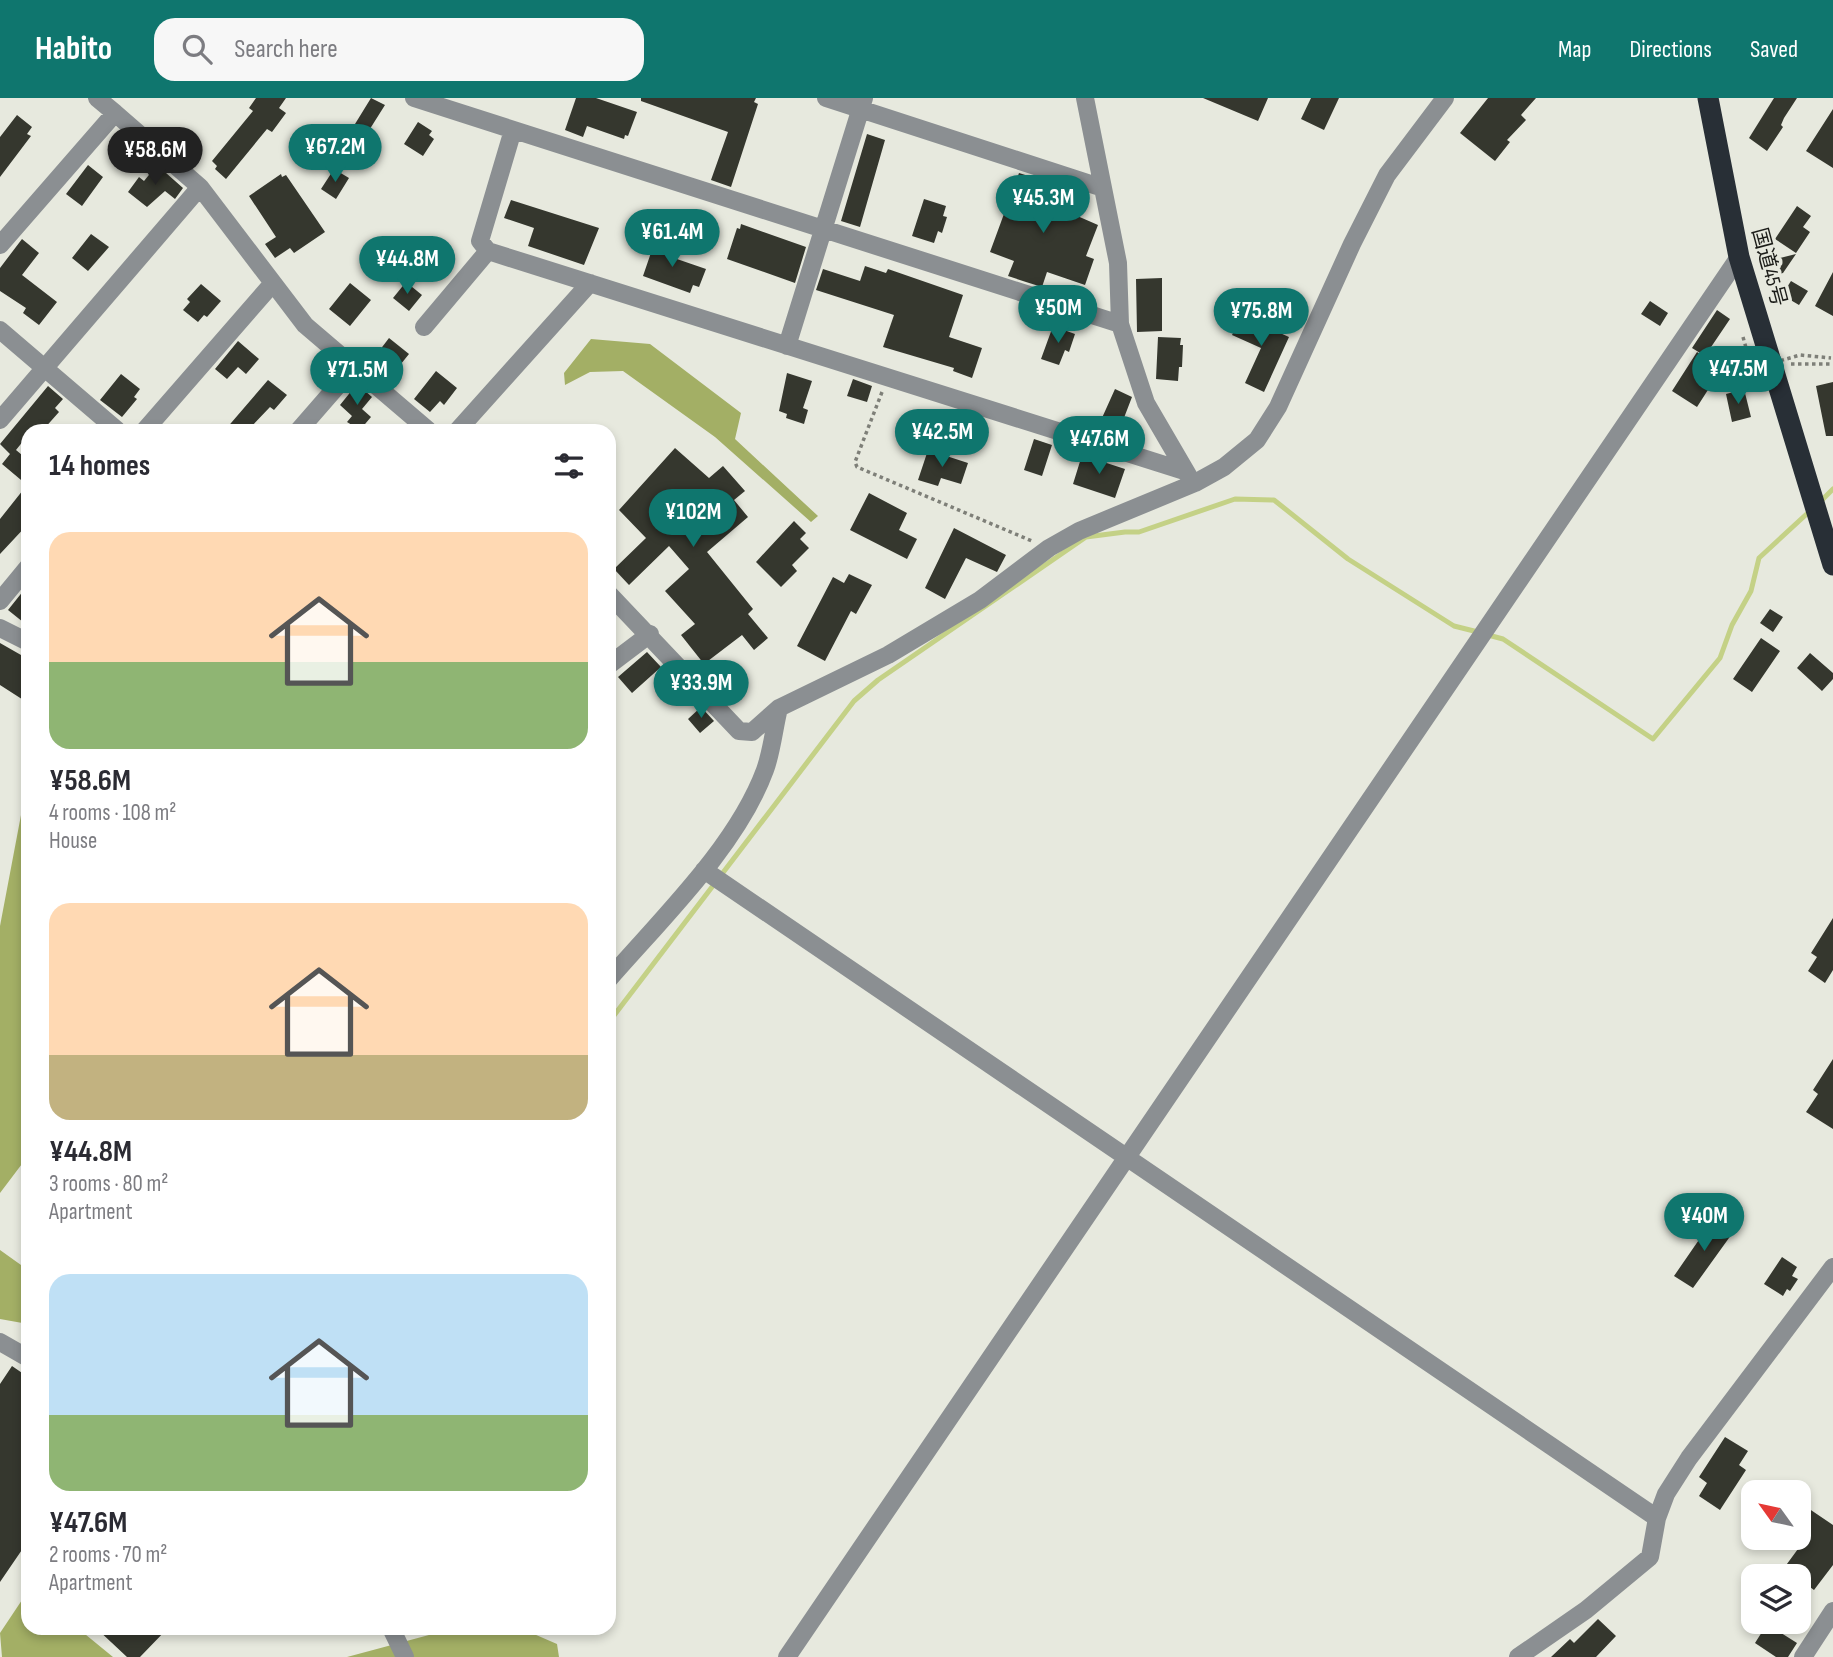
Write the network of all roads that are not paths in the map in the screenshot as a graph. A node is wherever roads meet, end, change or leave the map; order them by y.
1 (97, 98) edge
2 (414, 98) edge
3 (826, 98) edge
4 (1085, 98) edge
5 (1445, 98) edge
6 (1708, 98) edge
7 (862, 103) edge
8 (115, 113) junction
9 (513, 130) junction
10 (200, 187) junction
11 (1104, 188) junction
12 (823, 229) junction
13 (0, 245) edge
14 (488, 251) junction
15 (1739, 257) junction
16 (590, 283) junction
17 (273, 284) junction
18 (1120, 324) junction
19 (424, 327) dead end
20 (0, 330) edge
21 (787, 346) junction
22 (354, 368) junction
23 (46, 369) junction
24 (0, 420) edge
25 (110, 424) edge
26 (150, 424) edge
27 (304, 424) edge
28 (421, 424) edge
29 (463, 424) edge
30 (1190, 477) junction
31 (1833, 565) edge
32 (21, 576) edge
33 (0, 601) edge
34 (616, 601) edge
35 (0, 628) edge
36 (650, 634) junction
37 (21, 638) edge
38 (616, 660) edge
39 (779, 708) junction
40 (704, 870) junction
41 (616, 971) edge
42 (1128, 1159) junction
43 (1833, 1267) edge
44 (0, 1342) edge
45 (21, 1354) edge
46 (1657, 1518) junction
47 (1833, 1611) edge
48 (394, 1635) edge
49 (405, 1657) edge
50 (787, 1657) edge
51 (1518, 1657) edge
52 (1803, 1657) edge

1 - 8 street
2 - 9 street
3 - 7 street
4 - 11 street
5 - 30 street
6 - 15 highway, 国道45号
7 - 11 street
7 - 12 street
8 - 10 street
8 - 13 street
9 - 12 street
9 - 14 street
10 - 17 street
10 - 23 street
11 - 18 street
12 - 18 street
12 - 21 street
14 - 16 street
14 - 19 street
15 - 31 highway, 国道45号
15 - 42 street
16 - 21 street
16 - 29 street
17 - 22 street
17 - 26 street
18 - 30 street
20 - 23 street
21 - 30 street
22 - 27 street
22 - 28 street
23 - 24 street
23 - 25 street
30 - 39 street
32 - 33 street
34 - 36 street
35 - 37 street
36 - 38 street
36 - 39 street
39 - 40 street
40 - 41 street
40 - 42 street
42 - 46 street
42 - 50 street
43 - 46 street
44 - 45 street
46 - 51 street
47 - 52 street
48 - 49 street

